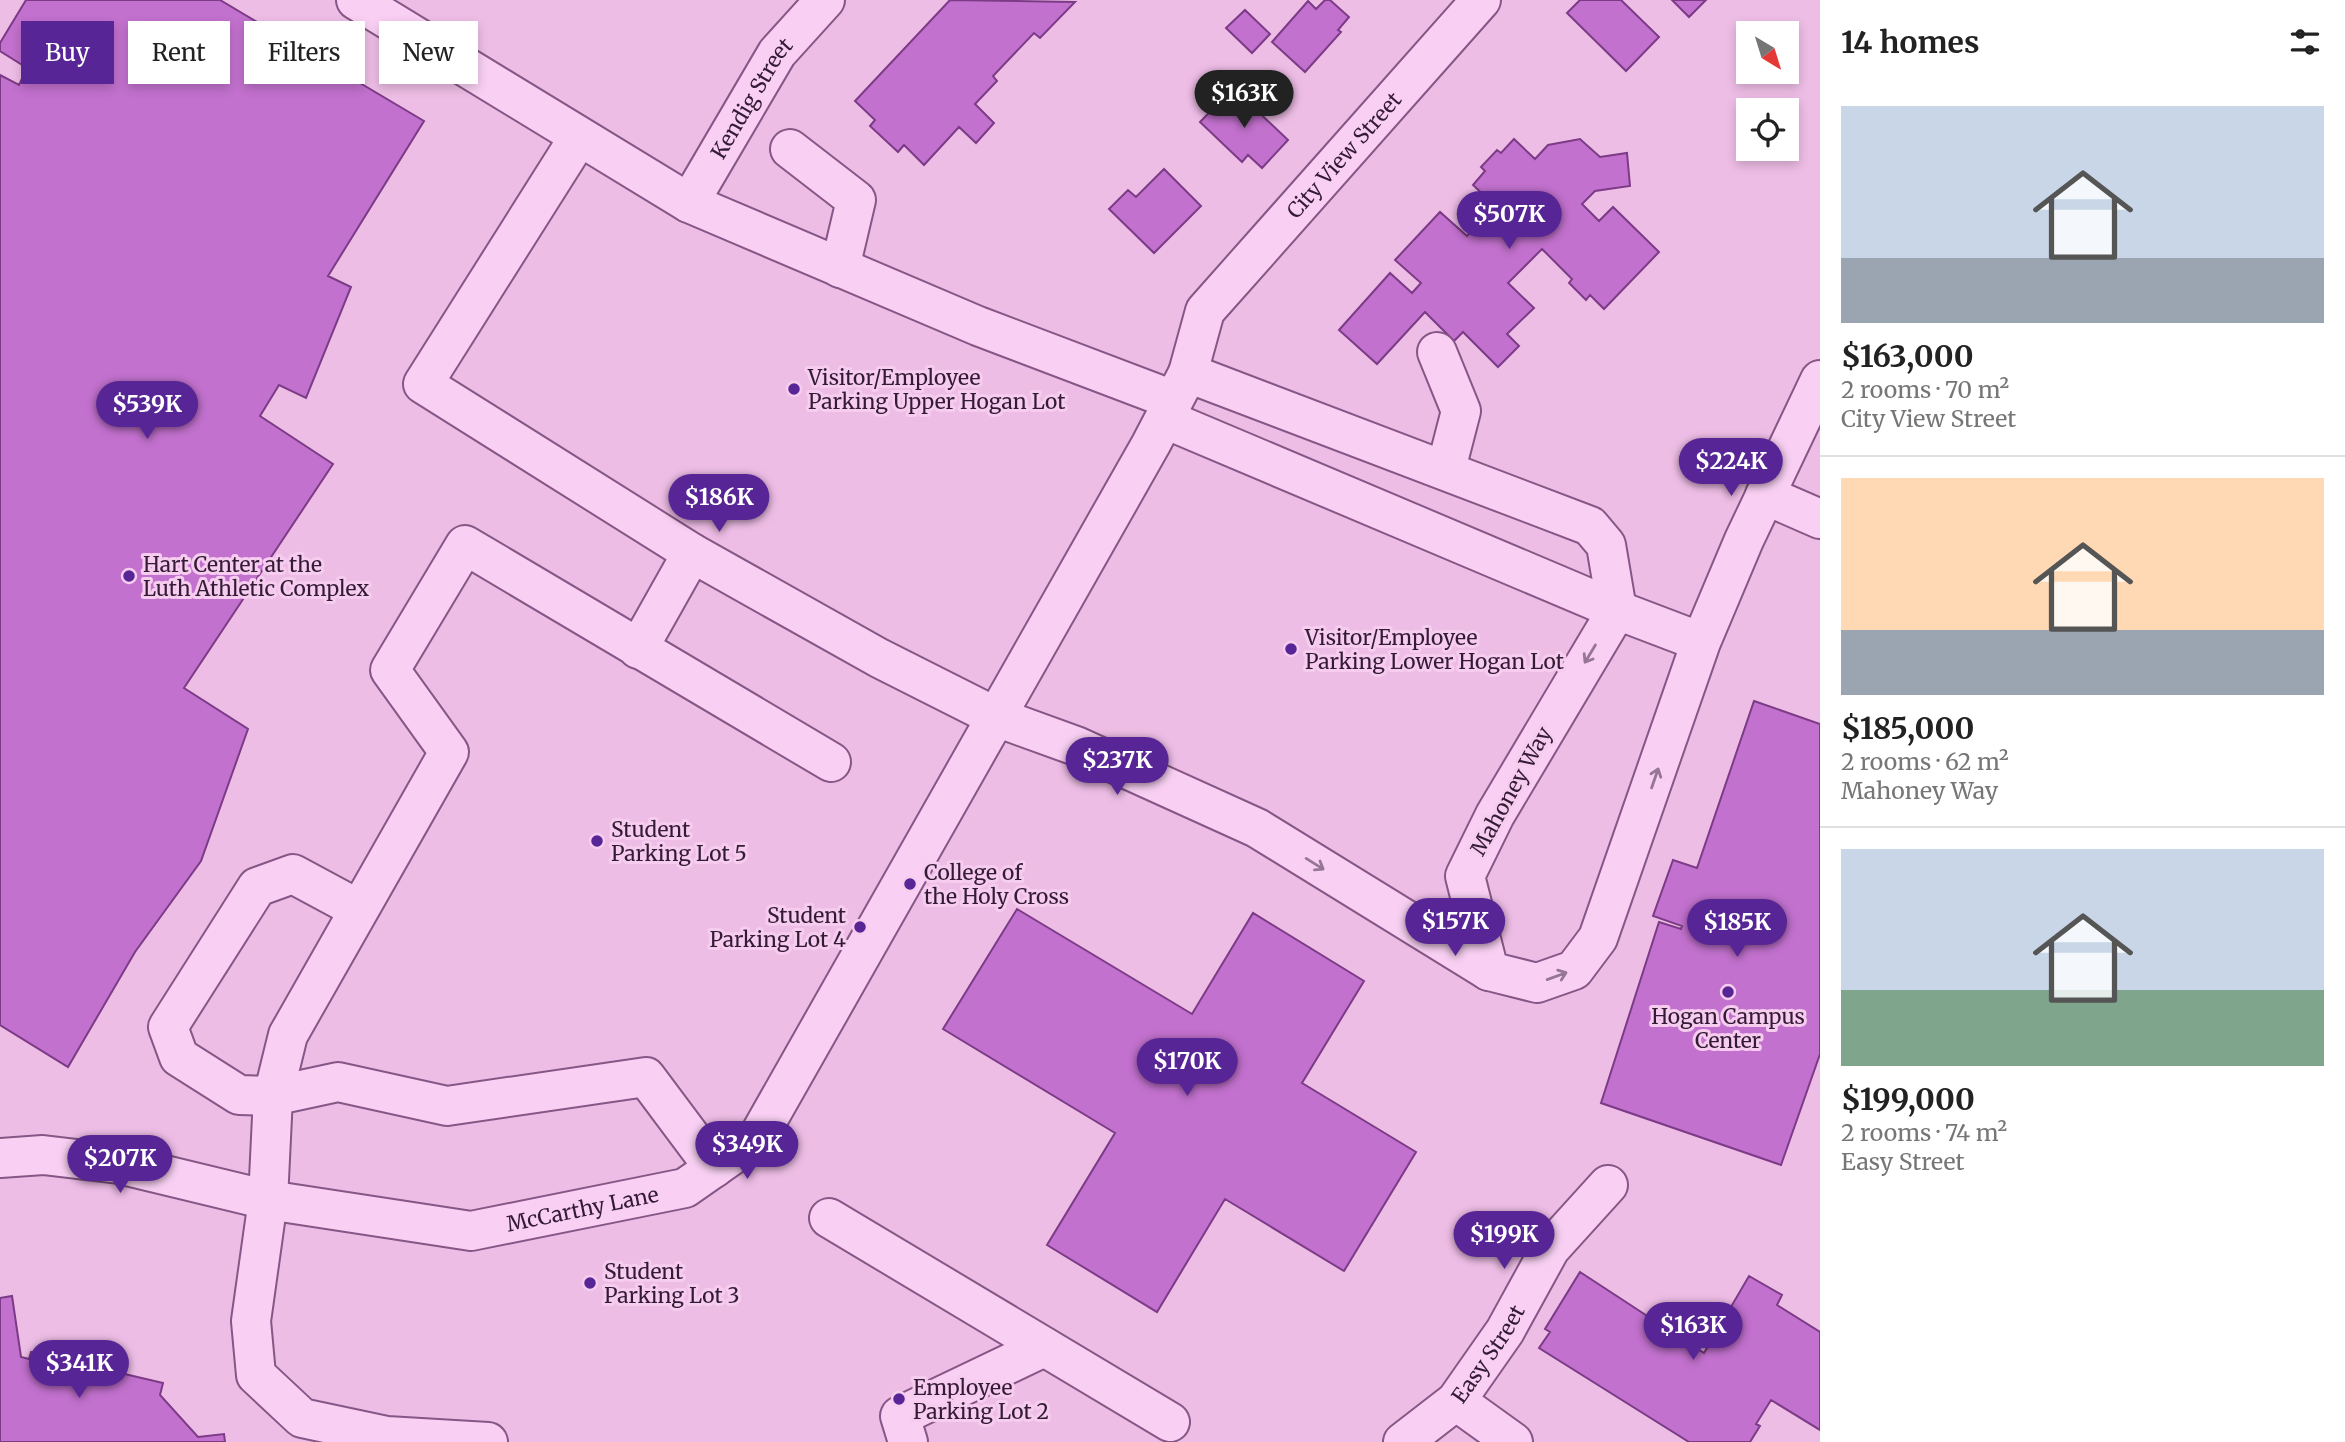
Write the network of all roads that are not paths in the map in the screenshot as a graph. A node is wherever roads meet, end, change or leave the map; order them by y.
1 (356, 0) edge
2 (825, 0) edge
3 (1481, 0) edge
4 (579, 137) junction
5 (790, 149) dead end
6 (689, 203) junction
7 (841, 268) junction
8 (1205, 310) joint
9 (1437, 352) dead end
10 (1820, 380) edge
11 (1175, 397) junction
12 (1446, 469) junction
13 (1765, 495) junction
14 (1820, 519) edge
15 (692, 553) junction
16 (1617, 610) junction
17 (1701, 642) junction
18 (638, 649) junction
19 (996, 717) junction
20 (831, 762) dead end
21 (358, 909) junction
22 (1489, 971) junction
23 (273, 1096) junction
24 (0, 1158) edge
25 (714, 1168) junction
26 (1608, 1185) dead end
27 (268, 1200) junction
28 (829, 1218) dead end
29 (1044, 1347) junction
30 (1456, 1401) junction
31 (1170, 1422) dead end
32 (488, 1442) edge
33 (908, 1442) edge
34 (1403, 1442) edge
35 (1513, 1442) edge

1 - 4 street
2 - 6 street, Kendig Street
3 - 8 street, City View Street
4 - 6 street
4 - 15 street
5 - 7 street
6 - 7 street
7 - 11 street
8 - 11 street, McCarthy Lane
9 - 12 street
10 - 13 street
11 - 12 street
11 - 16 street
11 - 19 street, McCarthy Lane
12 - 16 street
13 - 14 street
13 - 17 street
15 - 18 street
15 - 19 street
16 - 17 street
16 -> 22 street, Mahoney Way
22 -> 17 street
18 - 20 street
18 - 21 street
19 -> 22 street
19 - 25 street, McCarthy Lane
21 - 23 street
21 - 23 street
23 - 25 street
23 - 27 street
24 - 27 street, McCarthy Lane
25 - 27 street, McCarthy Lane
26 - 30 street, Easy Street
27 - 32 street
28 - 29 street
29 - 31 street
29 - 33 street
30 - 34 street, Easy Street
30 - 35 street

